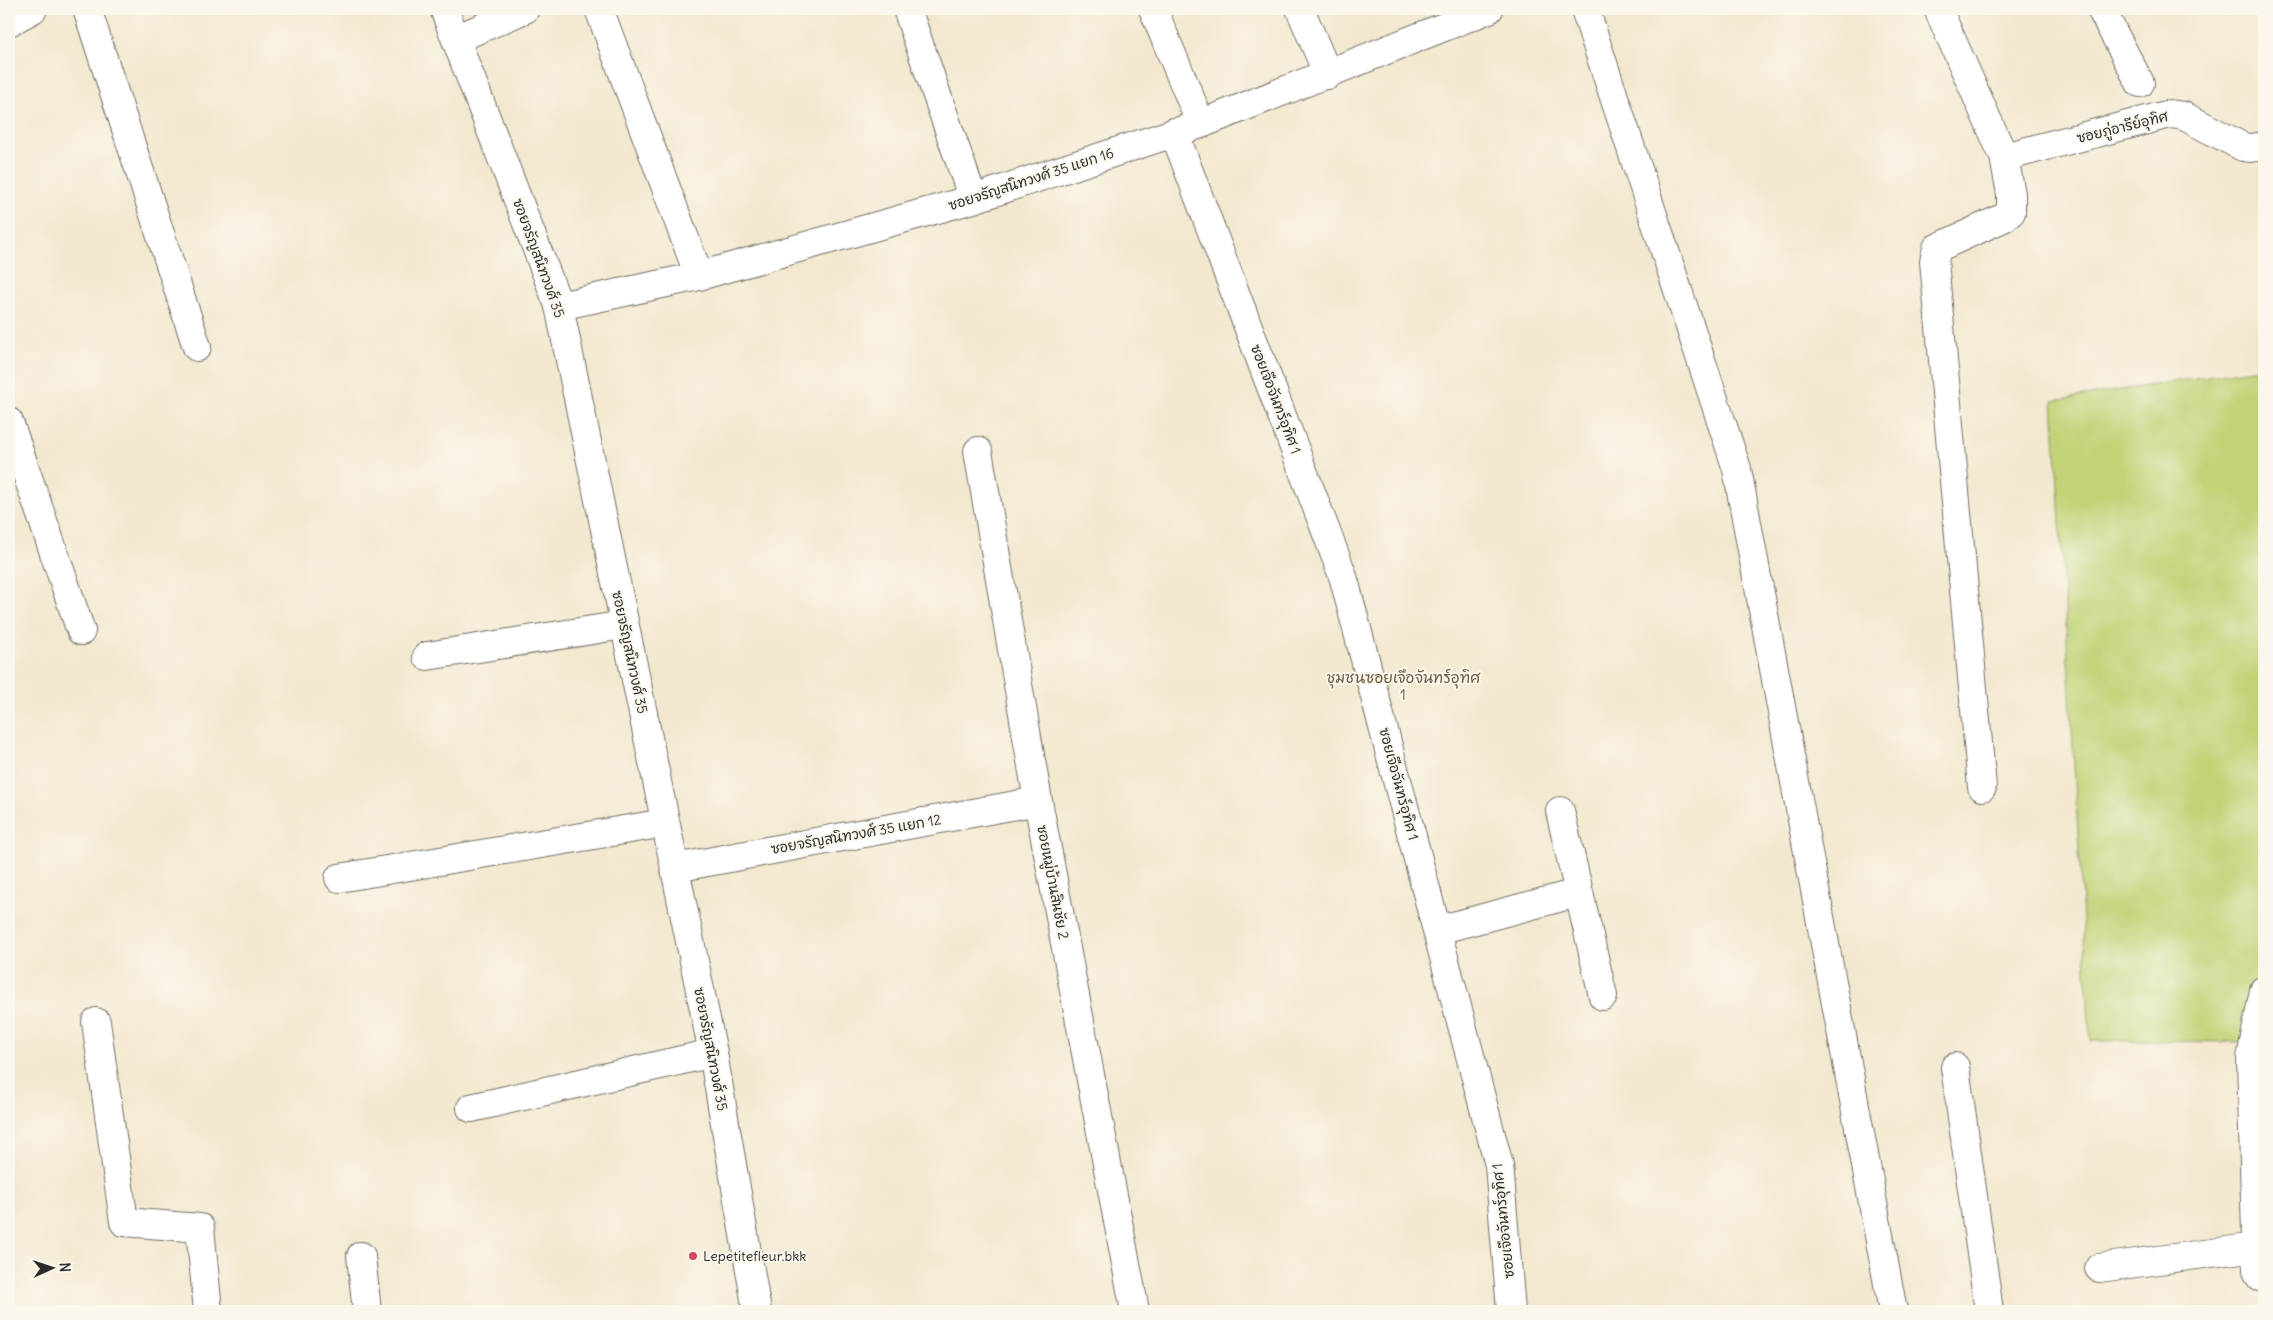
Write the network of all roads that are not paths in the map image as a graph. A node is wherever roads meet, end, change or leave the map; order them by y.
1 (33, 9) edge
2 (87, 9) edge
3 (444, 9) edge
4 (525, 9) edge
5 (599, 9) edge
6 (907, 9) edge
7 (1153, 9) edge
8 (1300, 9) edge
9 (1489, 9) edge
10 (1585, 9) edge
11 (1938, 9) edge
12 (2101, 9) edge
13 (9, 22) edge
14 (456, 39) junction
15 (1328, 75) junction
16 (2140, 83) dead end
17 (1201, 124) junction
18 (1174, 132) junction
19 (2264, 146) edge
20 (2004, 157) junction
21 (973, 199) junction
22 (699, 276) junction
23 (559, 306) junction
24 (196, 347) dead end
25 (9, 422) edge
26 (978, 451) dead end
27 (624, 625) junction
28 (81, 631) dead end
29 (427, 656) dead end
30 (1982, 787) dead end
31 (1038, 801) junction
32 (1560, 811) dead end
33 (665, 824) junction
34 (675, 868) junction
35 (340, 878) dead end
36 (1578, 893) junction
37 (1438, 930) junction
38 (2264, 990) edge
39 (1603, 996) dead end
40 (96, 1022) dead end
41 (713, 1053) junction
42 (1956, 1067) dead end
43 (471, 1108) dead end
44 (2256, 1247) junction
45 (361, 1256) dead end
46 (2099, 1268) dead end
47 (2264, 1277) edge
48 (208, 1311) edge
49 (367, 1311) edge
50 (757, 1311) edge
51 (1135, 1311) edge
52 (1511, 1311) edge
53 (1893, 1311) edge
54 (1989, 1311) edge

1 - 13 street
2 - 24 street
3 - 14 street, ซอยจรัญสนิทวงศ์ 35
4 - 14 street
5 - 22 street
6 - 21 street
7 - 17 street
8 - 15 street
9 - 15 street, ซอยจรัญสนิทวงศ์ 35 แยก 16
10 - 53 street
11 - 20 street
12 - 16 street
14 - 23 street, ซอยจรัญสนิทวงศ์ 35
15 - 17 street, ซอยจรัญสนิทวงศ์ 35 แยก 16
17 - 18 street, ซอยจรัญสนิทวงศ์ 35 แยก 16
18 - 21 street, ซอยจรัญสนิทวงศ์ 35 แยก 16
18 - 37 street, ซอยเจือจันทร์อุทิศ 1
19 - 20 street, ซอยภู่อารีย์อุทิศ
20 - 30 street
21 - 22 street, ซอยจรัญสนิทวงศ์ 35 แยก 16
22 - 23 street, ซอยจรัญสนิทวงศ์ 35 แยก 16
23 - 27 street, ซอยจรัญสนิทวงศ์ 35
25 - 28 street
26 - 31 street, ซอยหมู่บ้านสินชัย 2
27 - 29 street
27 - 33 street, ซอยจรัญสนิทวงศ์ 35
31 - 34 street, ซอยจรัญสนิทวงศ์ 35 แยก 12
31 - 51 street, ซอยหมู่บ้านสินชัย 2
32 - 36 street
33 - 34 street, ซอยจรัญสนิทวงศ์ 35
33 - 35 street
34 - 41 street, ซอยจรัญสนิทวงศ์ 35
36 - 37 street
36 - 39 street
37 - 52 street, ซอยเจือจันทร์อุทิศ 1
38 - 44 street
40 - 48 street
41 - 43 street
41 - 50 street, ซอยจรัญสนิทวงศ์ 35
42 - 54 street
44 - 46 street
44 - 47 street
45 - 49 street

